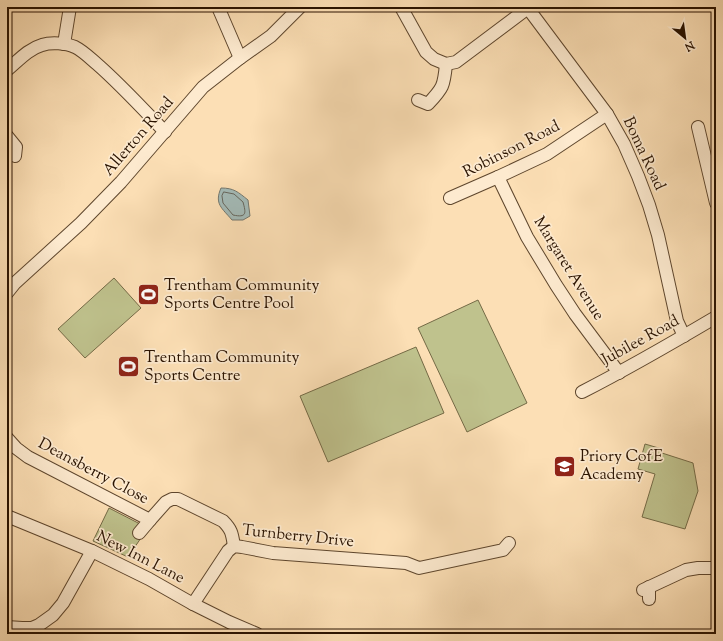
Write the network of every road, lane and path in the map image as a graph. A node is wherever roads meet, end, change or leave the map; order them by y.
1 (70, 7) edge
2 (218, 7) edge
3 (300, 7) edge
4 (401, 7) edge
5 (527, 7) edge
6 (64, 44) junction
7 (240, 58) junction
8 (446, 64) junction
9 (7, 70) edge
10 (425, 105) dead end
11 (607, 114) junction
12 (698, 127) dead end
13 (165, 132) junction
14 (7, 136) edge
15 (19, 150) dead end
16 (498, 177) junction
17 (450, 198) dead end
18 (716, 203) edge
19 (7, 293) edge
20 (716, 317) edge
21 (684, 336) junction
22 (619, 373) junction
23 (582, 392) dead end
24 (7, 438) edge
25 (7, 516) edge
26 (150, 520) junction
27 (139, 533) dead end
28 (234, 546) junction
29 (508, 550) dead end
30 (92, 551) junction
31 (716, 568) edge
32 (647, 592) dead end
33 (193, 604) junction
34 (7, 627) edge
35 (257, 634) edge

1 - 6 street
2 - 7 street
3 - 7 street, Allerton Road
4 - 8 street
5 - 8 street
5 - 11 street, Boma Road
6 - 9 street
6 - 13 street
7 - 13 street, Allerton Road
8 - 10 street
11 - 16 street, Robinson Road
11 - 21 street, Boma Road
12 - 18 street
13 - 19 street, Allerton Road
14 - 15 street
16 - 17 street, Robinson Road
16 - 22 street, Margaret Avenue
20 - 21 street, Jubilee Road
21 - 22 street, Jubilee Road
22 - 23 street, Jubilee Road
24 - 26 street, Deansberry Close
25 - 30 street, New Inn Lane
26 - 27 street
26 - 28 street, Deansberry Close
28 - 29 street, Turnberry Drive
28 - 33 street, Turnberry Drive
30 - 33 street, New Inn Lane
30 - 34 street
31 - 32 street
33 - 35 street, New Inn Lane

